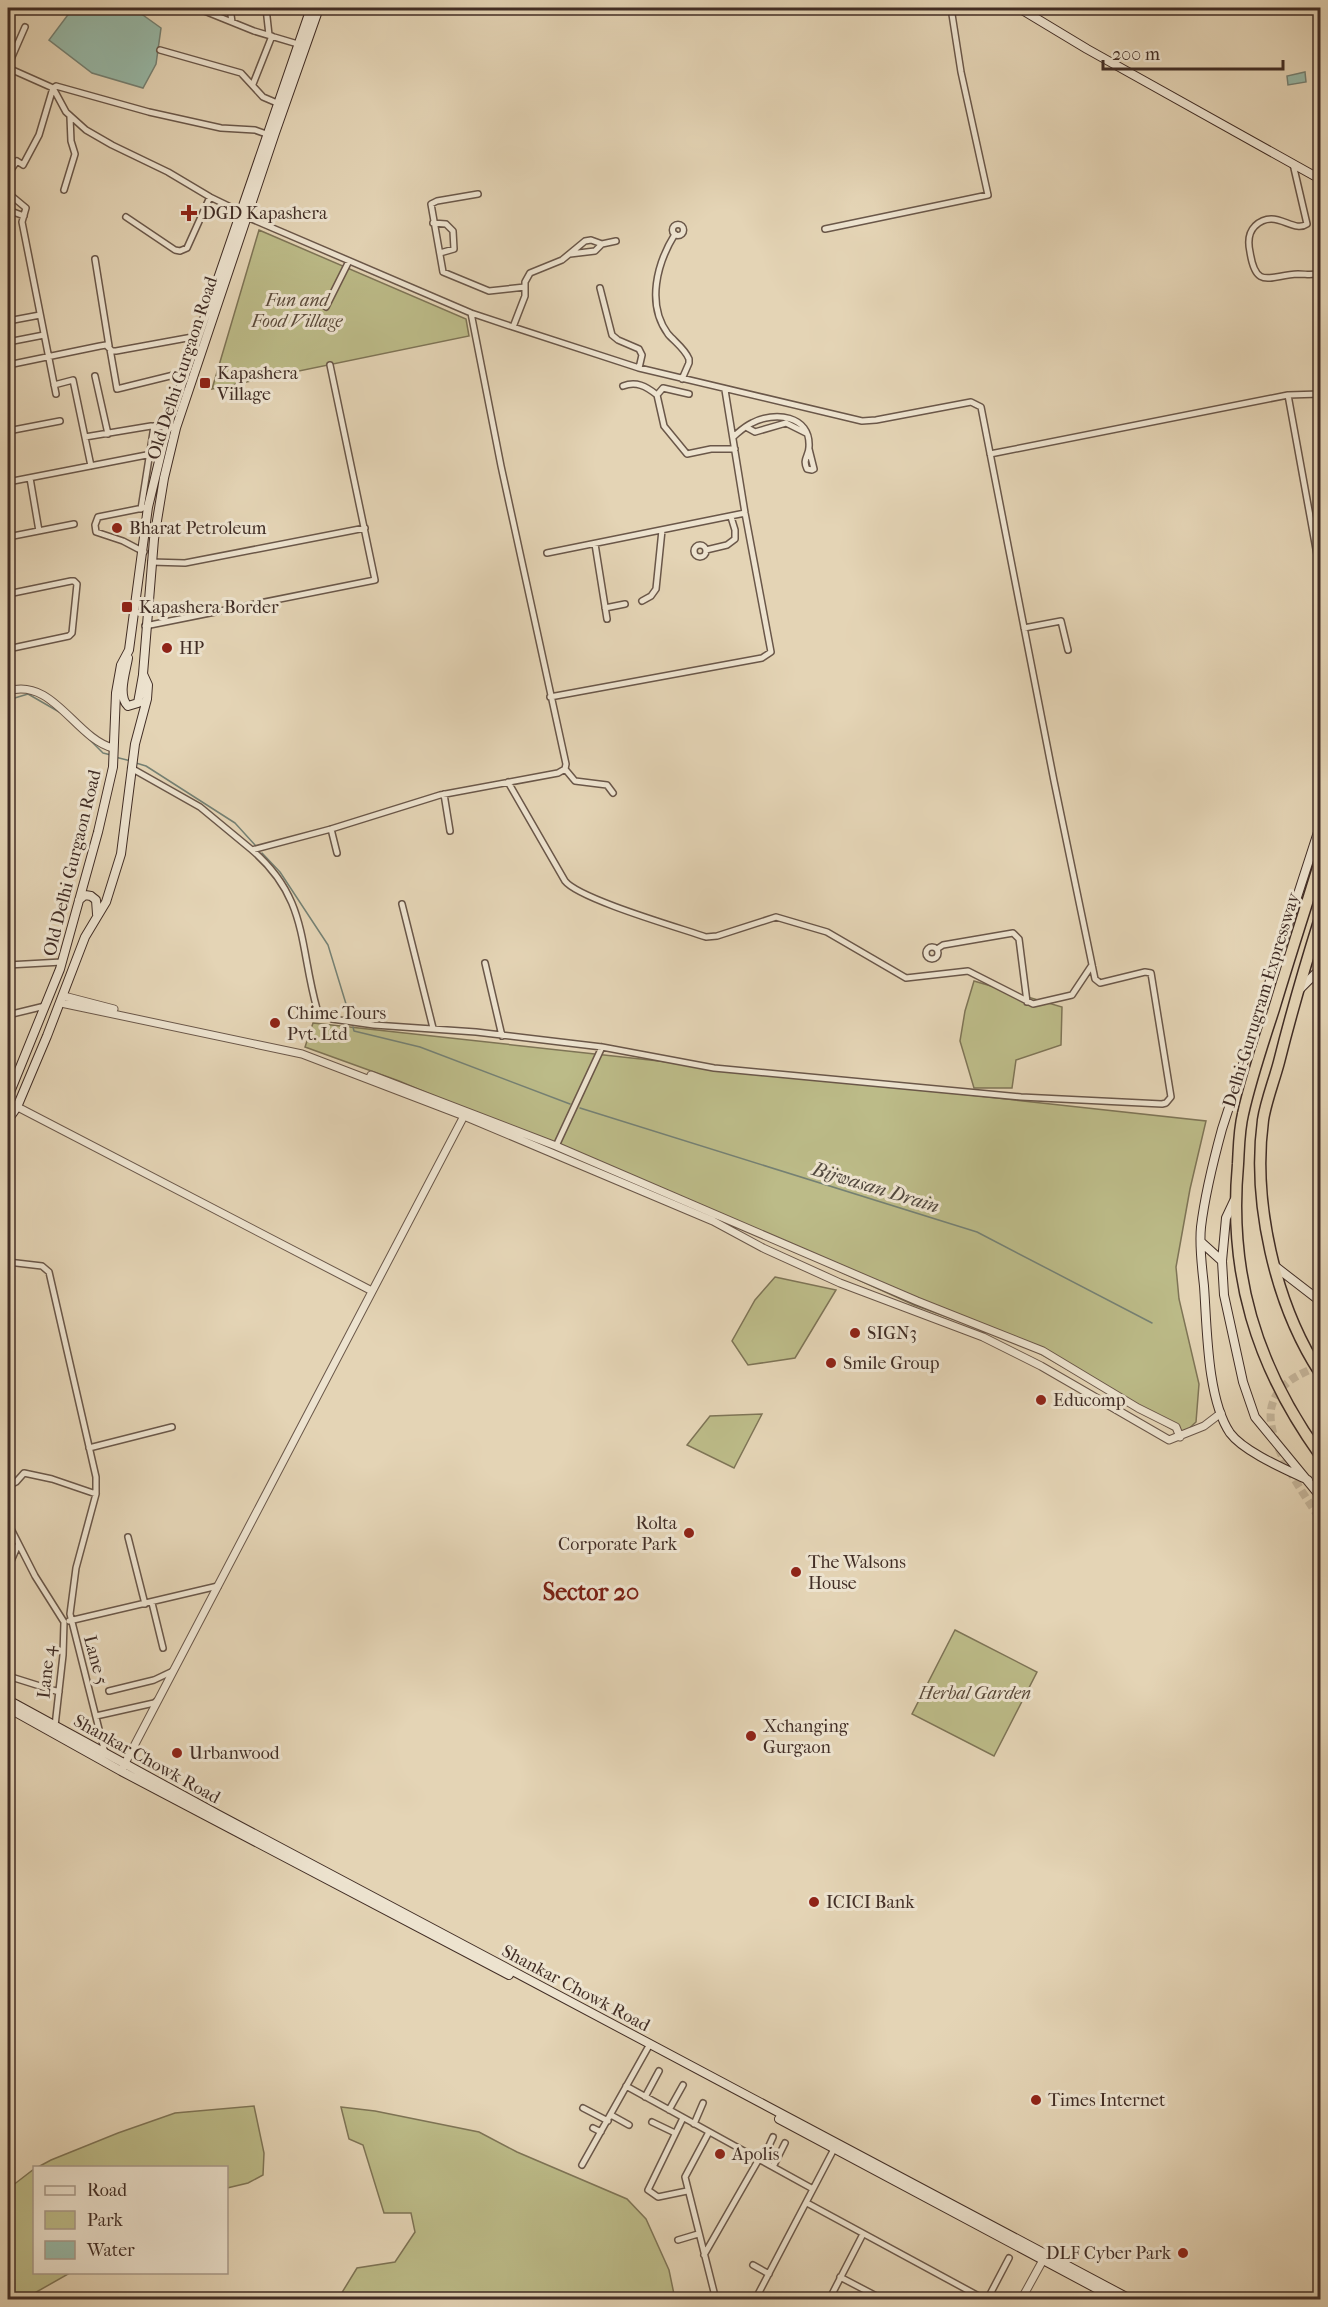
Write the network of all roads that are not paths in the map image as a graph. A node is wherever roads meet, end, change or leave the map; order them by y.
1 (197, 8) edge
2 (230, 8) edge
3 (266, 8) edge
4 (311, 8) edge
5 (320, 8) edge
6 (951, 8) edge
7 (1019, 8) edge
8 (232, 22) junction
9 (25, 27) dead end
10 (271, 36) junction
11 (302, 46) junction
12 (160, 50) dead end
13 (8, 67) edge
14 (253, 84) junction
15 (53, 88) junction
16 (277, 103) junction
17 (70, 117) junction
18 (270, 135) junction
19 (1293, 164) junction
20 (8, 174) edge
21 (1320, 179) edge
22 (64, 190) dead end
23 (8, 193) edge
24 (478, 194) dead end
25 (210, 197) junction
26 (8, 210) edge
27 (244, 215) junction
28 (24, 216) junction
29 (126, 217) dead end
30 (434, 223) junction
31 (825, 229) dead end
32 (675, 234) dead end
33 (616, 241) dead end
34 (602, 244) junction
35 (440, 253) junction
36 (570, 254) junction
37 (94, 259) dead end
38 (349, 261) junction
39 (1320, 273) edge
40 (525, 287) junction
41 (600, 288) dead end
42 (327, 307) dead end
43 (471, 313) junction
44 (40, 315) junction
45 (8, 321) edge
46 (513, 327) junction
47 (44, 335) junction
48 (198, 336) junction
49 (8, 342) edge
50 (110, 348) junction
51 (48, 356) junction
52 (8, 365) edge
53 (330, 365) dead end
54 (639, 368) junction
55 (186, 372) junction
56 (95, 376) dead end
57 (682, 379) junction
58 (54, 385) junction
59 (623, 386) dead end
60 (725, 390) junction
61 (56, 394) dead end
62 (689, 394) dead end
63 (1320, 394) edge
64 (657, 395) junction
65 (1288, 395) junction
66 (60, 421) dead end
67 (154, 426) junction
68 (172, 427) junction
69 (746, 427) junction
70 (8, 431) edge
71 (806, 433) junction
72 (108, 434) junction
73 (85, 437) junction
74 (733, 437) junction
75 (735, 449) junction
76 (809, 449) dead end
77 (162, 452) junction
78 (149, 454) junction
79 (990, 454) junction
80 (91, 466) junction
81 (30, 478) junction
82 (8, 482) edge
83 (145, 508) junction
84 (745, 513) junction
85 (731, 517) junction
86 (74, 524) dead end
87 (365, 528) junction
88 (39, 531) junction
89 (662, 531) junction
90 (8, 537) edge
91 (595, 544) junction
92 (706, 550) dead end
93 (144, 552) junction
94 (547, 553) dead end
95 (151, 561) junction
96 (1320, 571) edge
97 (8, 594) edge
98 (642, 601) dead end
99 (625, 604) dead end
100 (605, 608) junction
101 (607, 620) dead end
102 (145, 626) junction
103 (1024, 628) junction
104 (8, 650) edge
105 (129, 650) junction
106 (1068, 650) dead end
107 (143, 674) junction
108 (8, 691) edge
109 (550, 697) junction
110 (113, 753) junction
111 (132, 763) junction
112 (565, 769) junction
113 (508, 782) junction
114 (613, 793) dead end
115 (444, 794) junction
116 (1320, 826) edge
117 (331, 829) junction
118 (450, 831) dead end
119 (252, 850) junction
120 (337, 853) dead end
121 (1320, 861) edge
122 (79, 900) junction
123 (402, 904) dead end
124 (97, 917) junction
125 (1320, 918) edge
126 (937, 949) dead end
127 (62, 963) junction
128 (485, 963) dead end
129 (8, 965) edge
130 (1092, 965) junction
131 (1320, 965) edge
132 (1297, 992) junction
133 (62, 999) junction
134 (1028, 1002) junction
135 (45, 1006) junction
136 (8, 1014) edge
137 (433, 1028) junction
138 (502, 1036) junction
139 (602, 1047) junction
140 (10, 1086) edge
141 (8, 1097) edge
142 (8, 1102) edge
143 (17, 1107) junction
144 (465, 1114) junction
145 (8, 1120) edge
146 (556, 1146) junction
147 (1235, 1200) junction
148 (1201, 1242) junction
149 (1222, 1261) junction
150 (8, 1262) edge
151 (1276, 1267) junction
152 (372, 1291) junction
153 (1320, 1301) edge
154 (1320, 1373) edge
155 (1221, 1413) junction
156 (172, 1427) dead end
157 (1180, 1437) junction
158 (89, 1448) junction
159 (1320, 1455) edge
160 (1308, 1480) junction
161 (8, 1486) edge
162 (96, 1494) junction
163 (1320, 1496) edge
164 (8, 1523) edge
165 (128, 1537) dead end
166 (18, 1545) junction
167 (8, 1568) edge
168 (218, 1586) junction
169 (152, 1603) junction
170 (145, 1604) junction
171 (67, 1621) junction
172 (163, 1648) dead end
173 (173, 1671) junction
174 (8, 1676) edge
175 (109, 1691) dead end
176 (59, 1692) junction
177 (8, 1700) edge
178 (158, 1700) junction
179 (8, 1708) edge
180 (96, 1716) junction
181 (55, 1726) junction
182 (106, 1755) junction
183 (123, 1768) junction
184 (649, 2046) junction
185 (659, 2070) dead end
186 (683, 2085) dead end
187 (627, 2086) junction
188 (645, 2097) junction
189 (703, 2103) dead end
190 (583, 2108) dead end
191 (669, 2110) junction
192 (610, 2118) junction
193 (683, 2118) junction
194 (652, 2122) dead end
195 (694, 2124) junction
196 (629, 2125) dead end
197 (593, 2128) dead end
198 (601, 2132) junction
199 (709, 2132) junction
200 (675, 2133) junction
201 (773, 2137) dead end
202 (785, 2143) dead end
203 (834, 2149) junction
204 (760, 2160) junction
205 (582, 2165) dead end
206 (773, 2167) junction
207 (813, 2189) junction
208 (687, 2191) junction
209 (807, 2203) junction
210 (698, 2234) junction
211 (863, 2234) junction
212 (678, 2240) dead end
213 (704, 2255) junction
214 (1009, 2258) dead end
215 (1043, 2260) junction
216 (753, 2265) dead end
217 (769, 2274) junction
218 (840, 2277) junction
219 (716, 2300) edge
220 (755, 2300) edge
221 (829, 2300) edge
222 (884, 2300) edge
223 (986, 2300) edge
224 (1021, 2300) edge
225 (1118, 2300) edge
226 (1132, 2300) edge

1 - 8 street
2 - 8 street
3 - 10 street
4 - 11 main road, Old Delhi Gurgaon Road
5 - 11 main road, Old Delhi Gurgaon Road
6 - 31 street
7 - 19 main road
8 - 10 street
9 - 13 street
10 - 11 street
10 - 14 street
11 - 16 main road, Old Delhi Gurgaon Road
11 - 18 main road, Old Delhi Gurgaon Road
12 - 14 street
13 - 15 street
14 - 16 street
15 - 17 street
15 - 18 street
15 - 20 street
16 - 18 main road, Old Delhi Gurgaon Road
17 - 22 street
17 - 25 street
18 - 27 main road, Old Delhi Gurgaon Road
19 - 21 main road
19 - 39 street
23 - 28 street
24 - 30 street
25 - 27 street
25 - 29 street
26 - 28 street
27 - 38 street
27 - 48 main road, Old Delhi Gurgaon Road
27 - 68 main road, Old Delhi Gurgaon Road
28 - 44 street
30 - 35 street
30 - 35 street
32 - 57 street
33 - 34 street
34 - 36 street
34 - 36 street
35 - 40 street
36 - 40 street
37 - 50 street
38 - 42 street
38 - 43 street
40 - 46 street
41 - 54 street
43 - 46 street
43 - 109 street
44 - 45 street
44 - 47 street
46 - 54 street
47 - 49 street
47 - 51 street
48 - 50 street
48 - 55 main road, Old Delhi Gurgaon Road
50 - 51 street
50 - 55 street
51 - 52 street
51 - 58 street
53 - 87 street
54 - 57 street
55 - 68 main road, Old Delhi Gurgaon Road
56 - 72 street
57 - 60 street
58 - 61 street
58 - 73 street
59 - 64 street
60 - 74 street
60 - 79 street
62 - 64 street
63 - 65 street
64 - 75 street
65 - 79 street
65 - 96 street
66 - 70 street
67 - 68 street
67 - 72 street
67 - 78 street
68 - 77 main road, Old Delhi Gurgaon Road
68 - 95 main road, Old Delhi Gurgaon Road
69 - 71 street
69 - 71 street
69 - 74 street
71 - 76 street
72 - 73 street
73 - 80 street
74 - 75 street
75 - 84 street
77 - 78 street
77 - 83 main road, Old Delhi Gurgaon Road
78 - 80 street
78 - 83 street
79 - 103 street
80 - 81 street
81 - 82 street
81 - 88 street
83 - 93 main road, Old Delhi Gurgaon Road
83 - 93 street
84 - 85 street
84 - 109 street
85 - 89 street
85 - 92 street
86 - 88 street
87 - 95 street
87 - 102 street
88 - 90 street
89 - 91 street
89 - 98 street
91 - 94 street
91 - 100 street
93 - 105 main road, Old Delhi Gurgaon Road
95 - 102 main road, Old Delhi Gurgaon Road
97 - 104 street
99 - 100 street
100 - 101 street
102 - 107 main road, Old Delhi Gurgaon Road
103 - 106 street
103 - 130 street
105 - 107 main road
105 - 110 main road, Old Delhi Gurgaon Road
107 - 111 main road, Old Delhi Gurgaon Road
108 - 110 street
109 - 112 street
110 - 122 main road, Old Delhi Gurgaon Road
111 - 119 street
111 - 124 main road, Old Delhi Gurgaon Road
112 - 113 street
112 - 114 street
113 - 115 street
113 - 134 street
115 - 117 street
115 - 118 street
116 - 148 main road
117 - 119 street
117 - 120 street
119 - 137 street
121 - 147 highway, Delhi-Gurugram Expressway
122 - 124 main road
122 - 127 main road, Old Delhi Gurgaon Road
123 - 137 street
124 - 133 main road, Old Delhi Gurgaon Road
125 - 132 highway, Delhi-Gurugram Expressway
126 - 134 street
127 - 129 street
127 - 135 main road, Old Delhi Gurgaon Road
128 - 138 street
130 - 134 street
130 - 139 street
131 - 132 main road
132 - 151 highway, Delhi-Gurugram Expressway
133 - 143 main road, Old Delhi Gurgaon Road
133 - 144 street
135 - 136 street
135 - 140 main road, Old Delhi Gurgaon Road
137 - 138 street
138 - 139 street
139 - 146 street
140 - 141 main road, Old Delhi Gurgaon Road
142 - 143 street
143 - 145 main road, Old Delhi Gurgaon Road
143 - 152 street
144 - 146 street
144 - 152 street
144 - 157 street
146 - 157 street
147 - 149 main road
147 - 159 highway, Delhi-Gurugram Expressway
148 - 149 main road
148 - 155 main road
149 - 160 main road
150 - 158 street
151 - 153 main road
151 - 154 highway, Delhi-Gurugram Expressway
152 - 168 street
155 - 157 street
155 - 160 main road
156 - 158 street
158 - 162 street
160 - 163 main road
161 - 162 street
162 - 171 street, Lane 4
164 - 166 street, Lane 5
165 - 170 street
166 - 167 street
166 - 171 street, Lane 5
168 - 169 street
168 - 173 street
169 - 170 street
169 - 172 street
170 - 171 street
171 - 176 street, Lane 4
171 - 180 street, Lane 5
173 - 175 street
173 - 178 street
174 - 176 street
176 - 181 street, Lane 4
177 - 181 main road, Shankar Chowk Road
178 - 180 street
178 - 183 street
179 - 183 main road, Shankar Chowk Road
180 - 182 street, Lane 5
181 - 182 main road, Shankar Chowk Road
182 - 183 main road, Shankar Chowk Road
183 - 184 main road, Shankar Chowk Road
184 - 187 street
184 - 203 main road, Shankar Chowk Road
184 - 226 main road, Shankar Chowk Road
185 - 188 street
186 - 191 street
187 - 188 street
187 - 192 street
188 - 191 street
189 - 195 street
190 - 192 street
191 - 193 street
192 - 196 street
192 - 198 street
193 - 195 street
193 - 200 street
194 - 200 street
195 - 199 street
197 - 198 street
198 - 205 street
199 - 204 street
199 - 208 street
200 - 208 street
201 - 204 street
202 - 206 street
203 - 207 street
203 - 215 main road, Shankar Chowk Road
204 - 206 street
204 - 213 street
206 - 207 street
207 - 209 street
208 - 210 street
209 - 211 street
209 - 217 street
210 - 212 street
210 - 213 street
211 - 218 street
211 - 223 street
213 - 219 street
214 - 223 street
215 - 224 street
215 - 225 main road, Shankar Chowk Road
216 - 217 street
217 - 220 street
218 - 221 street
218 - 222 street

